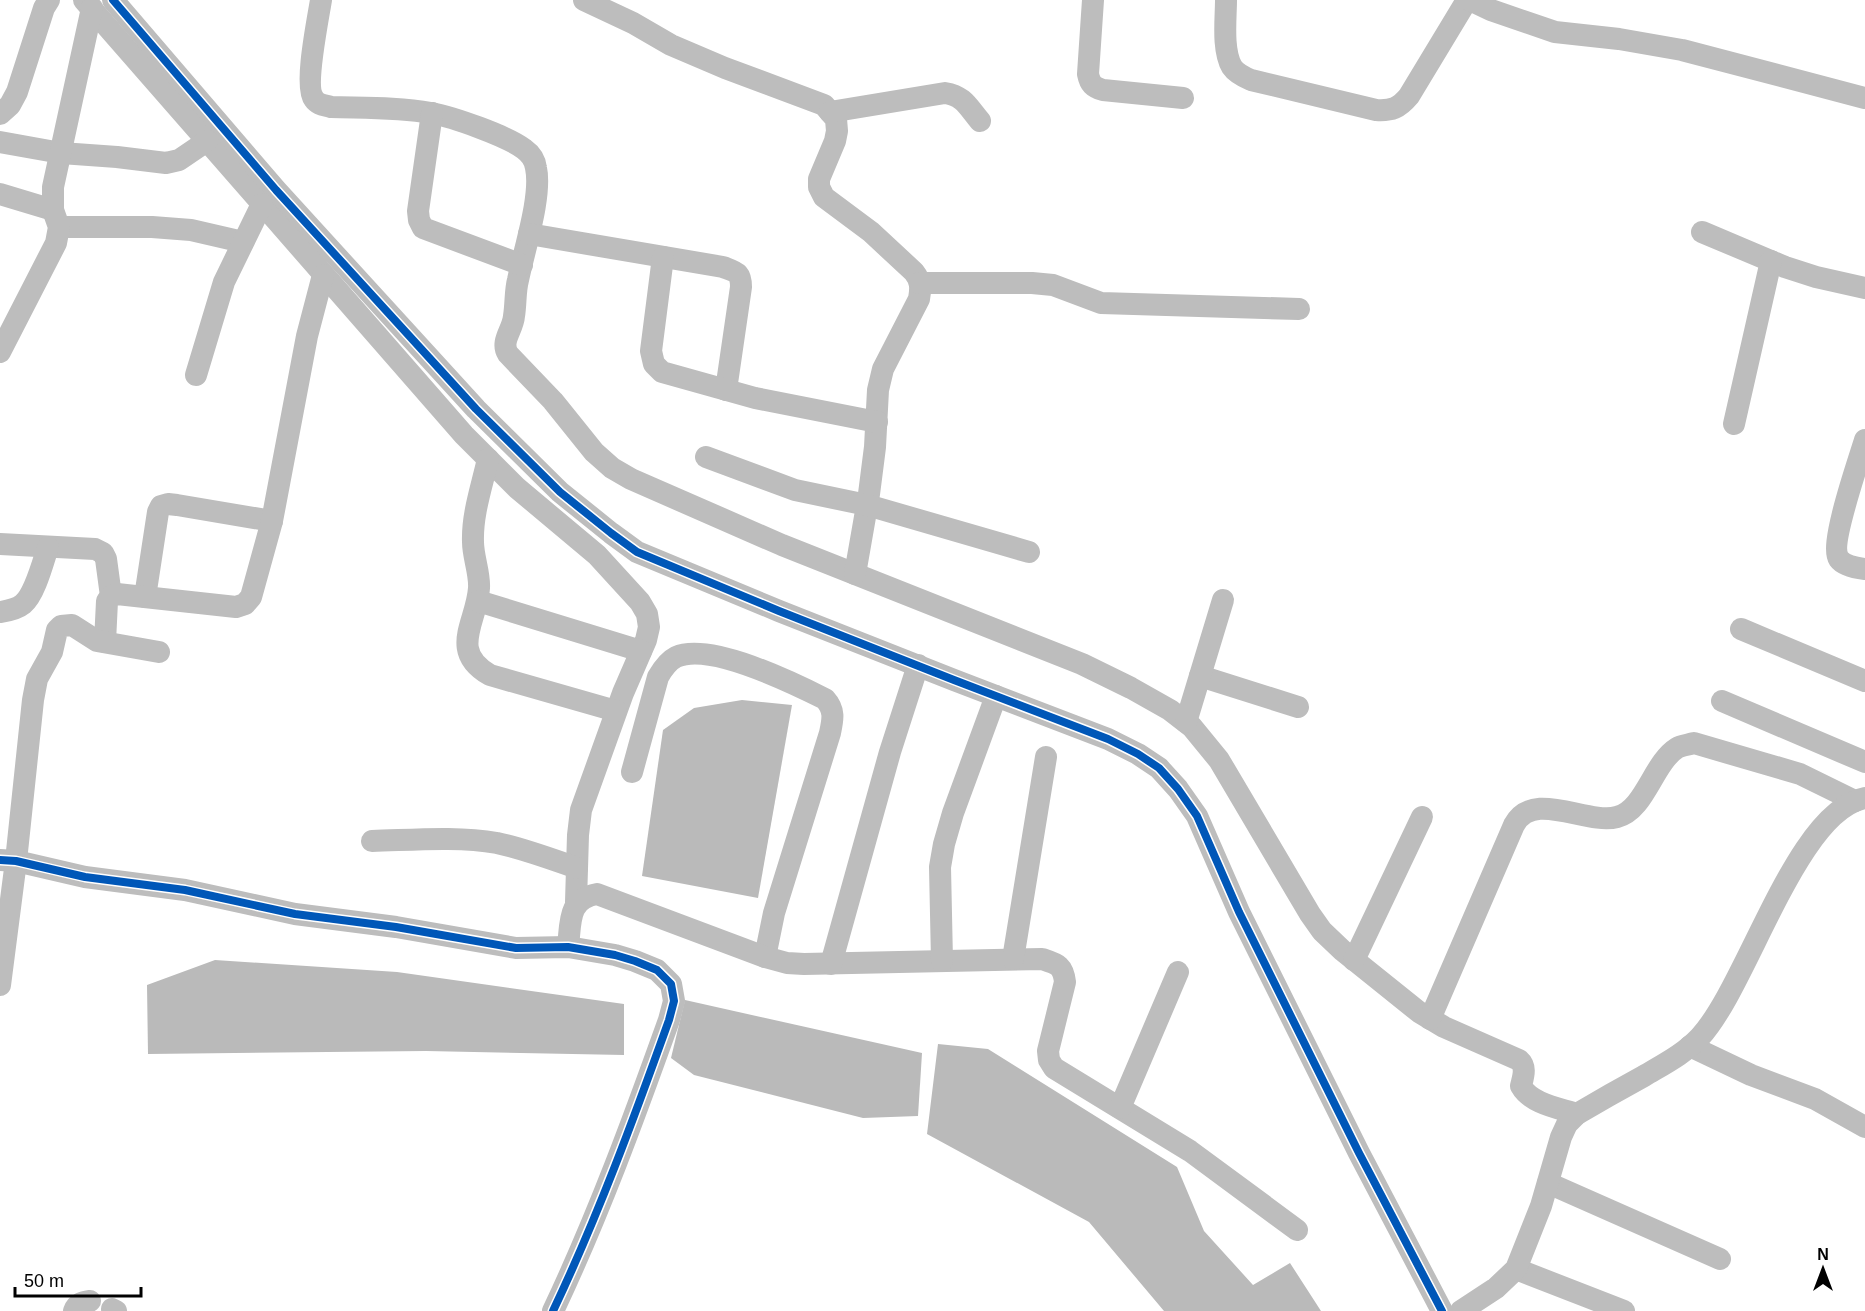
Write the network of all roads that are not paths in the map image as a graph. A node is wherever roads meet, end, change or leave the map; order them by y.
1 (49, 0) edge
2 (113, 0) edge
3 (321, 0) edge
4 (584, 0) edge
5 (1094, 0) edge
6 (1226, 0) edge
7 (1468, 0) edge
8 (88, 4) edge
9 (1184, 98) dead end
10 (1865, 98) edge
11 (830, 112) junction
12 (432, 113) junction
13 (0, 114) edge
14 (980, 121) dead end
15 (207, 141) junction
16 (0, 142) edge
17 (61, 153) junction
18 (0, 194) edge
19 (262, 204) junction
20 (56, 219) junction
21 (1702, 232) dead end
22 (529, 234) junction
23 (243, 242) junction
24 (663, 257) junction
25 (1771, 261) junction
26 (522, 265) junction
27 (323, 275) junction
28 (920, 283) junction
29 (1865, 288) edge
30 (1299, 309) dead end
31 (0, 352) edge
32 (196, 375) dead end
33 (726, 390) junction
34 (876, 422) junction
35 (1734, 424) dead end
36 (1865, 440) edge
37 (706, 457) dead end
38 (488, 459) junction
39 (867, 506) junction
40 (272, 521) junction
41 (0, 544) edge
42 (48, 547) junction
43 (1029, 552) dead end
44 (1865, 569) edge
45 (855, 574) junction
46 (111, 596) junction
47 (145, 597) junction
48 (1223, 600) dead end
49 (478, 601) junction
50 (0, 612) edge
51 (1741, 628) dead end
52 (105, 642) junction
53 (641, 651) junction
54 (159, 652) dead end
55 (918, 665) junction
56 (1200, 676) junction
57 (1865, 681) edge
58 (996, 696) junction
59 (1722, 701) dead end
60 (1298, 707) dead end
61 (616, 711) junction
62 (1186, 722) junction
63 (1046, 757) dead end
64 (1865, 762) edge
65 (632, 772) dead end
66 (1860, 799) edge
67 (1422, 817) dead end
68 (372, 841) dead end
69 (8, 861) edge
70 (577, 868) junction
71 (576, 902) junction
72 (568, 947) junction
73 (765, 957) junction
74 (1013, 959) junction
75 (1354, 960) junction
76 (942, 961) junction
77 (831, 964) junction
78 (1178, 972) dead end
79 (0, 984) edge
80 (1430, 1018) junction
81 (1690, 1046) junction
82 (1120, 1108) junction
83 (1577, 1114) junction
84 (1865, 1127) edge
85 (1548, 1183) junction
86 (1298, 1230) dead end
87 (1720, 1259) dead end
88 (1516, 1269) junction
89 (553, 1311) edge
90 (1442, 1311) edge
91 (1461, 1311) edge
92 (1624, 1311) edge

1 - 13 street
2 - 55 street
3 - 12 street
4 - 11 street
5 - 9 street
6 - 7 street
7 - 10 street
8 - 15 street
8 - 17 street
11 - 14 street
11 - 28 street
12 - 22 street
12 - 26 street
15 - 17 street
15 - 19 street
16 - 17 street
17 - 20 street
18 - 20 street
19 - 23 street
19 - 27 street
20 - 23 street
20 - 31 street
21 - 25 street
22 - 24 street
22 - 26 street
23 - 32 street
24 - 33 street
24 - 33 street
25 - 29 street
25 - 35 street
26 - 45 street
27 - 38 street
27 - 40 street
28 - 30 street
28 - 34 street
33 - 34 street
34 - 39 street
36 - 44 street
37 - 39 street
38 - 49 street
38 - 53 street
39 - 43 street
39 - 45 street
40 - 47 street
40 - 47 street
41 - 42 street
42 - 46 street
42 - 50 street
45 - 62 street
46 - 47 street
46 - 52 street
48 - 56 street
49 - 53 street
49 - 61 street
51 - 57 street
52 - 54 street
52 - 69 street
53 - 61 street
55 - 58 street
55 - 77 street
56 - 60 street
56 - 62 street
58 - 76 street
58 - 90 street
59 - 64 street
61 - 70 street
62 - 75 street
63 - 74 street
65 - 73 street
66 - 80 street
66 - 81 street
67 - 75 street
68 - 70 street
69 - 72 street
69 - 79 street
70 - 71 street
71 - 72 street
71 - 73 street
72 - 89 street
73 - 77 street
74 - 76 street
74 - 82 street
75 - 80 street
76 - 77 street
78 - 82 street
80 - 83 street
81 - 83 street
81 - 84 street
82 - 86 street
83 - 85 street
85 - 87 street
85 - 88 street
88 - 91 street
88 - 92 street

